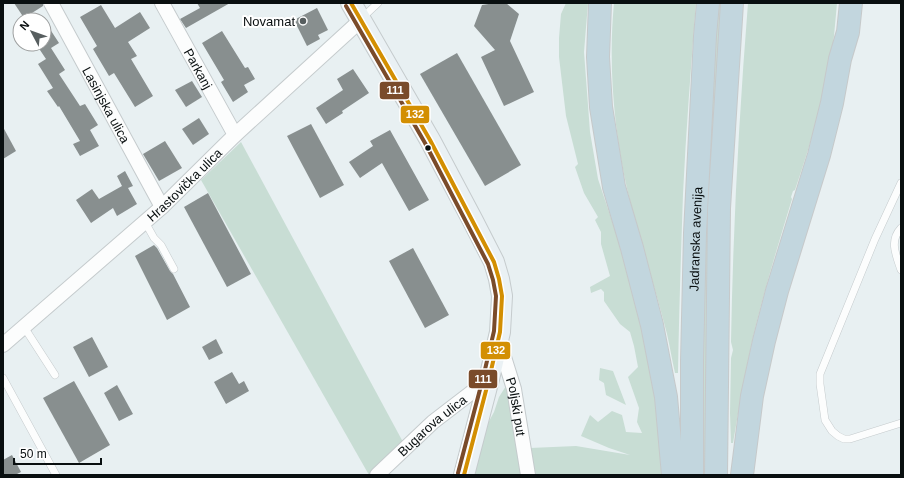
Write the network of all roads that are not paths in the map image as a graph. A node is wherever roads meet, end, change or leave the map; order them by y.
1 (51, 3) edge
2 (162, 3) edge
3 (378, 3) edge
4 (708, 3) edge
5 (732, 3) edge
6 (842, 3) edge
7 (851, 3) edge
8 (600, 6) edge
9 (356, 11) edge
10 (840, 59) junction
11 (235, 135) junction
12 (901, 183) edge
13 (162, 207) junction
14 (145, 222) junction
15 (901, 228) edge
16 (174, 269) dead end
17 (901, 270) edge
18 (24, 327) junction
19 (498, 339) junction
20 (3, 345) edge
21 (55, 375) dead end
22 (3, 378) edge
23 (489, 379) junction
24 (901, 423) edge
25 (56, 475) edge
26 (377, 475) edge
27 (464, 475) edge
28 (528, 475) edge
29 (674, 475) edge
30 (692, 475) edge
31 (716, 475) edge
32 (742, 475) edge

1 - 13 street, Lasinjska ulica
2 - 11 street, Parkanj
3 - 9 lane
4 - 30 highway, Jadranska avenija
5 - 31 highway, Jadranska avenija
6 - 10 highway
7 - 10 highway
8 - 29 highway
9 - 11 street, Hrastovička ulica
9 - 19 main road
10 - 32 highway
11 - 13 street, Hrastovička ulica
12 - 24 lane
13 - 14 street, Hrastovička ulica
14 - 16 lane
14 - 18 street, Hrastovička ulica
15 - 17 lane
18 - 20 street, Hrastovička ulica
18 - 21 lane
19 - 23 main road
19 - 28 street, Poljski put
22 - 25 lane
23 - 26 street, Bugarova ulica
23 - 27 main road

